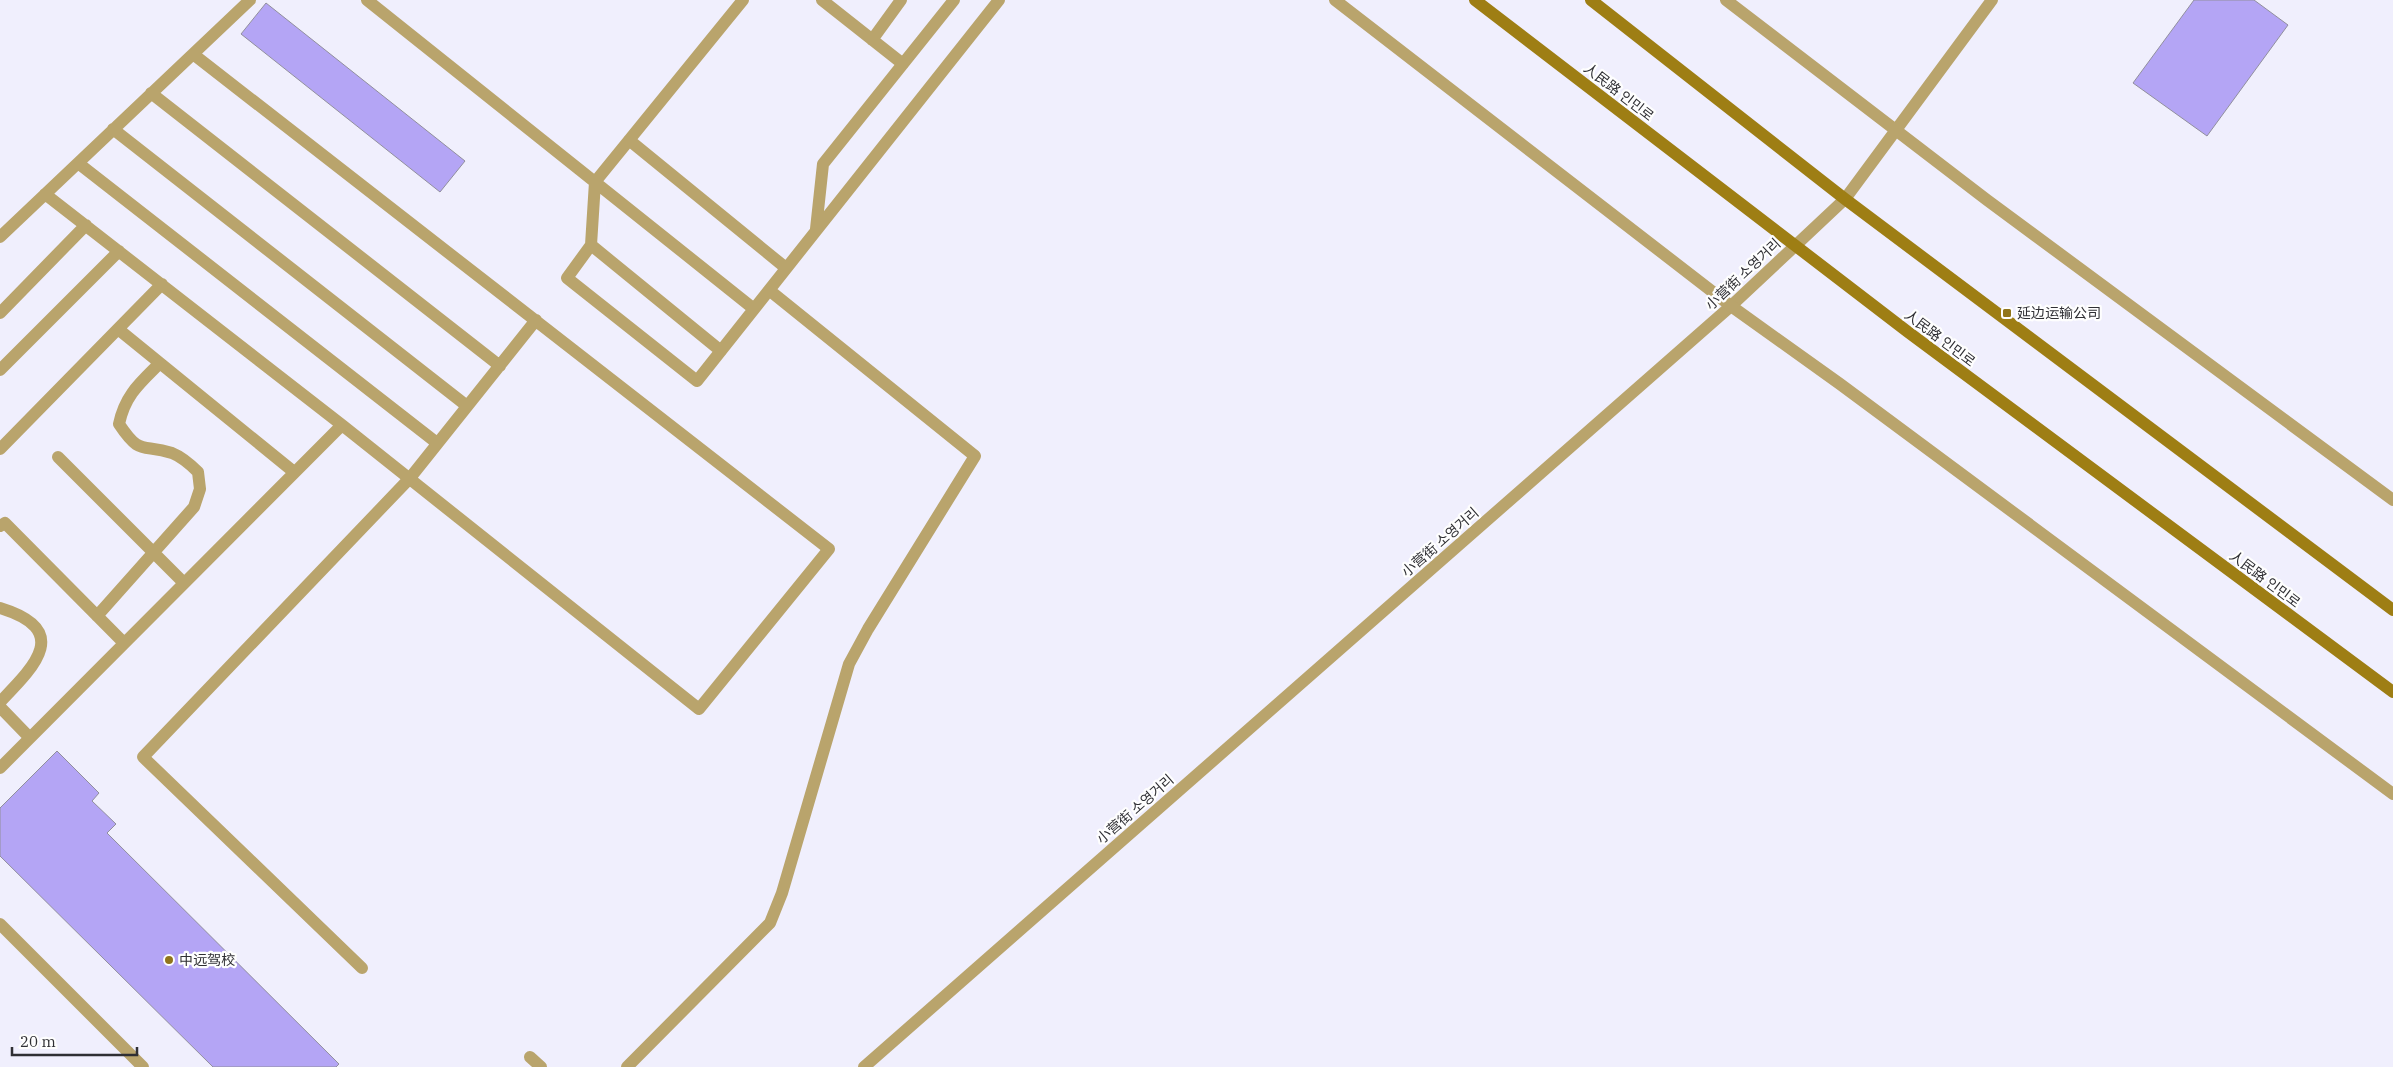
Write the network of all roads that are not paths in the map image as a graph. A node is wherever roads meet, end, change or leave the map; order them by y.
1 (250, 0) edge
2 (367, 0) edge
3 (743, 0) edge
4 (822, 0) edge
5 (901, 0) edge
6 (954, 0) edge
7 (999, 0) edge
8 (1335, 0) edge
9 (1475, 0) edge
10 (1591, 0) edge
11 (1726, 0) edge
12 (1992, 0) edge
13 (872, 40) junction
14 (193, 54) junction
15 (903, 64) junction
16 (151, 93) junction
17 (113, 129) junction
18 (1895, 131) junction
19 (629, 140) junction
20 (78, 163) junction
21 (595, 182) junction
22 (46, 194) junction
23 (1845, 199) junction
24 (86, 225) junction
25 (816, 230) junction
26 (0, 237) edge
27 (591, 245) junction
28 (1794, 246) junction
29 (119, 251) junction
30 (786, 268) junction
31 (162, 284) junction
32 (769, 290) junction
33 (1731, 306) junction
34 (754, 309) junction
35 (0, 313) edge
36 (536, 320) junction
37 (118, 329) junction
38 (721, 351) junction
39 (160, 363) junction
40 (500, 366) junction
41 (0, 370) edge
42 (467, 406) junction
43 (342, 424) junction
44 (438, 443) junction
45 (0, 449) edge
46 (58, 457) dead end
47 (294, 472) junction
48 (410, 478) junction
49 (2393, 500) edge
50 (0, 526) edge
51 (154, 552) junction
52 (184, 583) junction
53 (0, 608) edge
54 (2393, 610) edge
55 (97, 616) junction
56 (124, 643) junction
57 (2393, 692) edge
58 (0, 702) edge
59 (0, 708) edge
60 (30, 738) junction
61 (0, 768) edge
62 (2393, 794) edge
63 (0, 924) edge
64 (362, 968) dead end
65 (530, 1057) dead end
66 (143, 1067) edge
67 (541, 1067) edge
68 (627, 1067) edge
69 (864, 1067) edge

1 - 14 street
2 - 21 street
3 - 19 street
4 - 13 street
5 - 13 street
6 - 15 street
7 - 25 street
8 - 33 street
9 - 28 main road, 人民路 인민로
10 - 23 main road
11 - 18 street
12 - 18 street, 小营街 소영거리
13 - 15 street
14 - 16 street
14 - 36 street
15 - 25 street
16 - 17 street
16 - 40 street
17 - 20 street
17 - 42 street
18 - 23 street, 小营街 소영거리
18 - 49 street
19 - 21 street
19 - 30 street
20 - 22 street
20 - 44 street
21 - 27 street
21 - 34 street
22 - 24 street
22 - 26 street
23 - 28 street, 小营街 소영거리
23 - 54 main road
24 - 29 street
24 - 35 street
25 - 30 street
27 - 38 street
27 - 38 street
28 - 33 street, 小营街 소영거리
28 - 57 main road, 人民路 인민로
29 - 31 street
29 - 41 street
30 - 32 street
31 - 37 street
31 - 43 street
32 - 34 street
32 - 68 street
33 - 62 street
33 - 69 street, 小营街 소영거리
34 - 38 street
36 - 40 street
36 - 48 street
37 - 39 street
37 - 45 street
39 - 47 street
39 - 51 street
40 - 42 street
42 - 44 street
43 - 47 street
43 - 48 street
44 - 48 street
46 - 51 street
47 - 52 street
48 - 64 street
50 - 55 street
51 - 52 street
51 - 55 street
52 - 56 street
53 - 58 street
55 - 56 street
56 - 60 street
59 - 60 street
60 - 61 street
63 - 66 street
65 - 67 street

